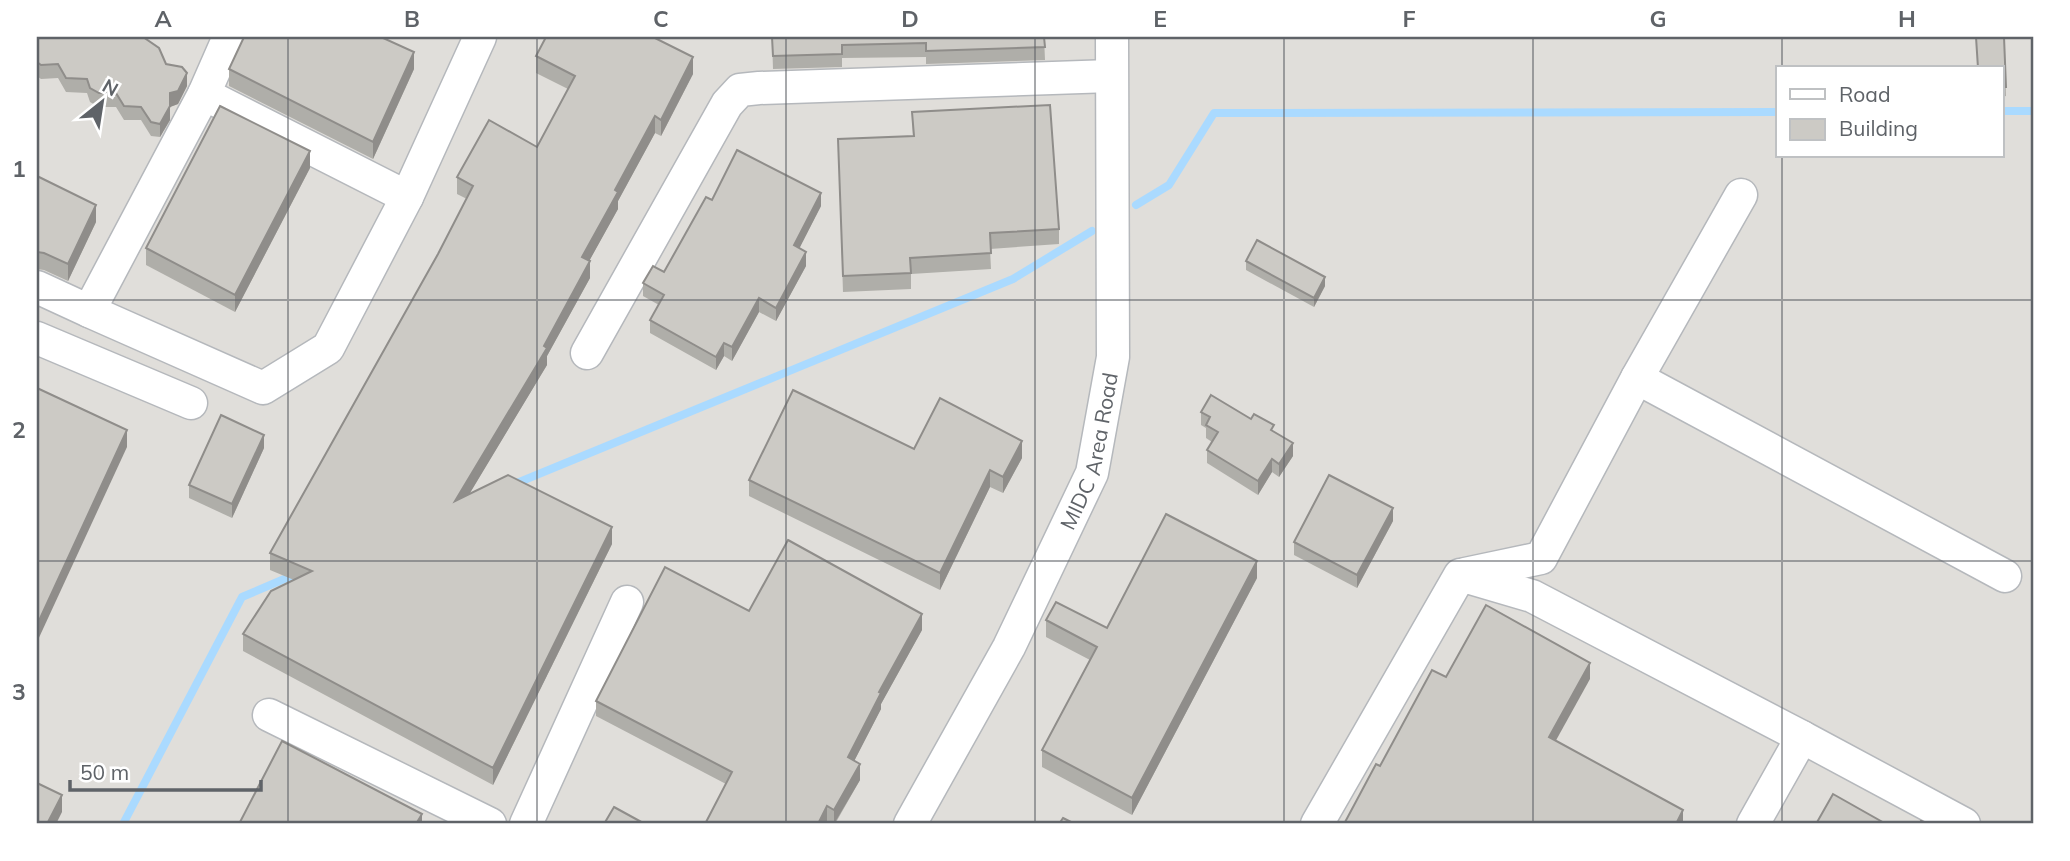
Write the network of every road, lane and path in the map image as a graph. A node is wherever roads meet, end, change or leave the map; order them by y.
1 (229, 37) edge
2 (481, 37) edge
3 (1112, 37) edge
4 (1111, 76) junction
5 (204, 94) junction
6 (1741, 195) dead end
7 (407, 197) junction
8 (37, 287) edge
9 (89, 311) junction
10 (37, 338) edge
11 (587, 353) dead end
12 (1637, 379) junction
13 (191, 403) dead end
14 (1460, 575) junction
15 (2005, 576) dead end
16 (627, 603) dead end
17 (269, 715) dead end
18 (1802, 737) junction
19 (490, 824) edge
20 (526, 824) edge
21 (910, 824) edge
22 (1317, 824) edge
23 (1753, 824) edge
24 (1964, 824) edge

1 - 5 street
2 - 7 street
3 - 4 street, MIDC Area Road
4 - 11 street
4 - 21 street, MIDC Area Road
5 - 7 street
5 - 9 street
6 - 12 street
7 - 9 street
8 - 9 street
10 - 13 street
12 - 14 street
12 - 15 street
14 - 18 street
14 - 22 street
16 - 20 street
17 - 19 street
18 - 23 street
18 - 24 street

